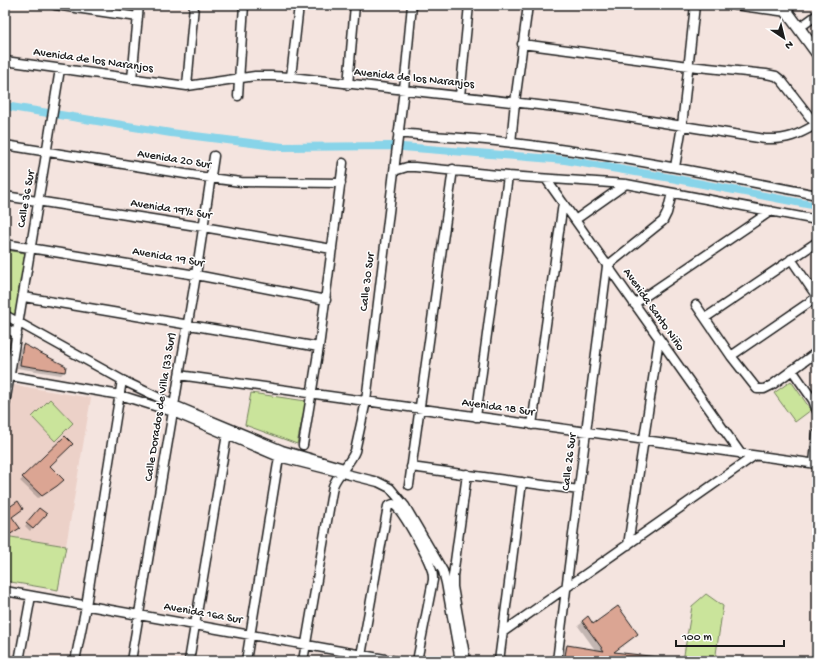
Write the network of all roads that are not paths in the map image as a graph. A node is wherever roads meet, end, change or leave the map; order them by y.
1 (55, 5) edge
2 (139, 5) edge
3 (194, 5) edge
4 (244, 5) edge
5 (299, 5) edge
6 (355, 5) edge
7 (412, 5) edge
8 (469, 5) edge
9 (528, 5) edge
10 (695, 5) edge
11 (734, 5) edge
12 (784, 8) edge
13 (817, 15) edge
14 (138, 17) junction
15 (799, 28) junction
16 (522, 44) junction
17 (817, 53) edge
18 (5, 61) edge
19 (688, 66) junction
20 (60, 69) junction
21 (291, 77) junction
22 (132, 79) junction
23 (240, 79) junction
24 (348, 85) junction
25 (187, 86) junction
26 (404, 89) junction
27 (238, 96) dead end
28 (460, 96) junction
29 (515, 102) junction
30 (816, 125) edge
31 (682, 126) junction
32 (398, 137) junction
33 (511, 143) junction
34 (5, 145) edge
35 (47, 152) junction
36 (214, 156) dead end
37 (343, 163) dead end
38 (675, 167) junction
39 (453, 169) junction
40 (394, 171) junction
41 (508, 176) junction
42 (210, 178) junction
43 (546, 179) junction
44 (341, 183) junction
45 (626, 184) junction
46 (672, 193) junction
47 (817, 194) edge
48 (5, 196) edge
49 (38, 202) junction
50 (563, 203) junction
51 (771, 211) junction
52 (575, 220) junction
53 (817, 220) edge
54 (203, 227) junction
55 (817, 242) edge
56 (5, 244) edge
57 (30, 248) junction
58 (332, 249) junction
59 (791, 259) junction
60 (607, 266) junction
61 (196, 275) junction
62 (24, 297) junction
63 (817, 297) edge
64 (326, 300) junction
65 (634, 304) junction
66 (696, 305) dead end
67 (5, 315) edge
68 (704, 318) junction
69 (20, 323) junction
70 (187, 324) junction
71 (5, 328) edge
72 (17, 334) junction
73 (659, 339) junction
74 (319, 347) junction
75 (817, 352) edge
76 (732, 356) junction
77 (792, 370) junction
78 (7, 375) edge
79 (179, 375) junction
80 (122, 380) junction
81 (311, 393) junction
82 (120, 395) junction
83 (366, 401) junction
84 (5, 404) edge
85 (173, 408) junction
86 (419, 408) junction
87 (817, 411) edge
88 (476, 417) junction
89 (532, 424) junction
90 (586, 432) junction
91 (227, 434) junction
92 (817, 434) edge
93 (644, 440) junction
94 (303, 445) dead end
95 (741, 454) junction
96 (754, 456) junction
97 (279, 457) junction
98 (815, 464) edge
99 (411, 467) junction
100 (344, 470) junction
101 (467, 474) junction
102 (522, 482) junction
103 (409, 485) dead end
104 (579, 490) junction
105 (628, 545) junction
106 (566, 589) junction
107 (5, 591) edge
108 (31, 596) junction
109 (86, 606) junction
110 (139, 615) junction
111 (195, 625) junction
112 (503, 632) junction
113 (251, 635) junction
114 (306, 644) junction
115 (361, 658) edge
116 (19, 661) edge
117 (75, 661) edge
118 (131, 661) edge
119 (189, 661) edge
120 (246, 661) edge
121 (303, 661) edge
122 (396, 661) edge
123 (417, 661) edge
124 (460, 661) edge
125 (466, 661) edge
126 (499, 661) edge
127 (557, 661) edge

1 - 14 street
2 - 14 street
3 - 25 street
4 - 23 street
5 - 21 street
6 - 24 street
7 - 26 street, Calle 30 Sur
8 - 28 street
9 - 16 street
10 - 19 street
11 - 12 street
12 - 15 main road
13 - 15 street
14 - 22 street
15 - 17 main road
16 - 19 street
16 - 29 street
18 - 20 street, Avenida de los Naranjos
19 - 30 street
19 - 31 street
20 - 22 street, Avenida de los Naranjos
20 - 35 street, Calle 36 Sur
21 - 23 street, Avenida de los Naranjos
21 - 24 street, Avenida de los Naranjos
22 - 25 street, Avenida de los Naranjos
23 - 25 street, Avenida de los Naranjos
23 - 27 street
24 - 26 street, Avenida de los Naranjos
26 - 28 street, Avenida de los Naranjos
26 - 32 street, Calle 30 Sur
28 - 29 street, Avenida de los Naranjos
29 - 31 street, Avenida de los Naranjos
29 - 33 street
30 - 31 street, Avenida de los Naranjos
31 - 38 street
32 - 33 street
32 - 40 street, Calle 30 Sur
33 - 38 street
34 - 35 street, Avenida 20 Sur
35 - 42 street, Avenida 20 Sur
35 - 49 street, Calle 36 Sur
36 - 42 street, Calle Dorados de Villa (33 Sur)
37 - 44 street
38 - 47 street
39 - 40 street
39 - 41 street
39 - 86 street
40 - 83 street, Calle 30 Sur
41 - 43 street
41 - 88 street
42 - 44 street, Avenida 20 Sur
42 - 54 street, Calle Dorados de Villa (33 Sur)
43 - 45 street
43 - 50 street, Avenida Santo Niño
44 - 58 street
45 - 46 street
45 - 52 street
46 - 51 street
46 - 60 street
48 - 49 street, Avenida 19½ Sur
49 - 54 street, Avenida 19½ Sur
49 - 57 street, Calle 36 Sur
50 - 52 street, Avenida Santo Niño
50 - 89 street
51 - 53 street
51 - 65 street
52 - 60 street, Avenida Santo Niño
54 - 58 street, Avenida 19½ Sur
54 - 61 street, Calle Dorados de Villa (33 Sur)
55 - 59 street
56 - 57 street, Avenida 19 Sur
57 - 61 street, Avenida 19 Sur
57 - 62 street, Calle 36 Sur
58 - 64 street
59 - 63 street
59 - 68 street
60 - 65 street, Avenida Santo Niño
60 - 90 street, Calle 26 Sur
61 - 64 street, Avenida 19 Sur
61 - 70 street, Calle Dorados de Villa (33 Sur)
62 - 69 street, Calle 36 Sur
62 - 70 street
63 - 76 street
64 - 74 street
65 - 73 street, Avenida Santo Niño
66 - 68 street
67 - 69 street
68 - 76 street
69 - 72 street, Calle 36 Sur
69 - 80 street
70 - 74 street
70 - 79 street, Calle Dorados de Villa (33 Sur)
71 - 72 street
72 - 78 street, Calle 36 Sur
73 - 93 street
73 - 95 street, Avenida Santo Niño
74 - 81 street
75 - 77 street
76 - 77 street
77 - 87 street
78 - 82 street
78 - 84 street, Calle 36 Sur
79 - 81 street, Avenida 18 Sur
79 - 85 street, Calle Dorados de Villa (33 Sur)
80 - 82 street
80 - 85 street
81 - 83 street, Avenida 18 Sur
81 - 94 street
82 - 85 street
82 - 109 street
83 - 86 street, Avenida 18 Sur
83 - 100 street, Calle 30 Sur
85 - 91 street
85 - 100 street
85 - 110 street, Calle Dorados de Villa (33 Sur)
86 - 88 street, Avenida 18 Sur
86 - 99 street
88 - 89 street, Avenida 18 Sur
89 - 90 street, Avenida 18 Sur
90 - 93 street, Avenida 18 Sur
90 - 104 street, Calle 26 Sur
91 - 97 street
91 - 111 street
92 - 98 street
93 - 95 street, Avenida 18 Sur
93 - 105 street
95 - 96 street, Avenida 18 Sur
96 - 98 street, Avenida 18 Sur
96 - 105 street
97 - 100 street
97 - 113 street
99 - 101 street
99 - 103 street
100 - 114 street, Calle 30 Sur
100 - 124 street
101 - 102 street
101 - 125 street
102 - 104 street
102 - 112 street
104 - 106 street, Calle 26 Sur
105 - 106 street
106 - 112 street
106 - 127 street, Calle 26 Sur
107 - 108 street, Avenida 16a Sur
108 - 109 street, Avenida 16a Sur
108 - 116 street
109 - 110 street, Avenida 16a Sur
109 - 117 street
110 - 111 street, Avenida 16a Sur
110 - 118 street, Calle Dorados de Villa (33 Sur)
111 - 113 street, Avenida 16a Sur
111 - 119 street
112 - 126 street
113 - 114 street, Avenida 16a Sur
113 - 120 street
114 - 115 street, Avenida 16a Sur
114 - 121 street, Calle 30 Sur
115 - 122 street, Avenida 16a Sur
115 - 123 street

